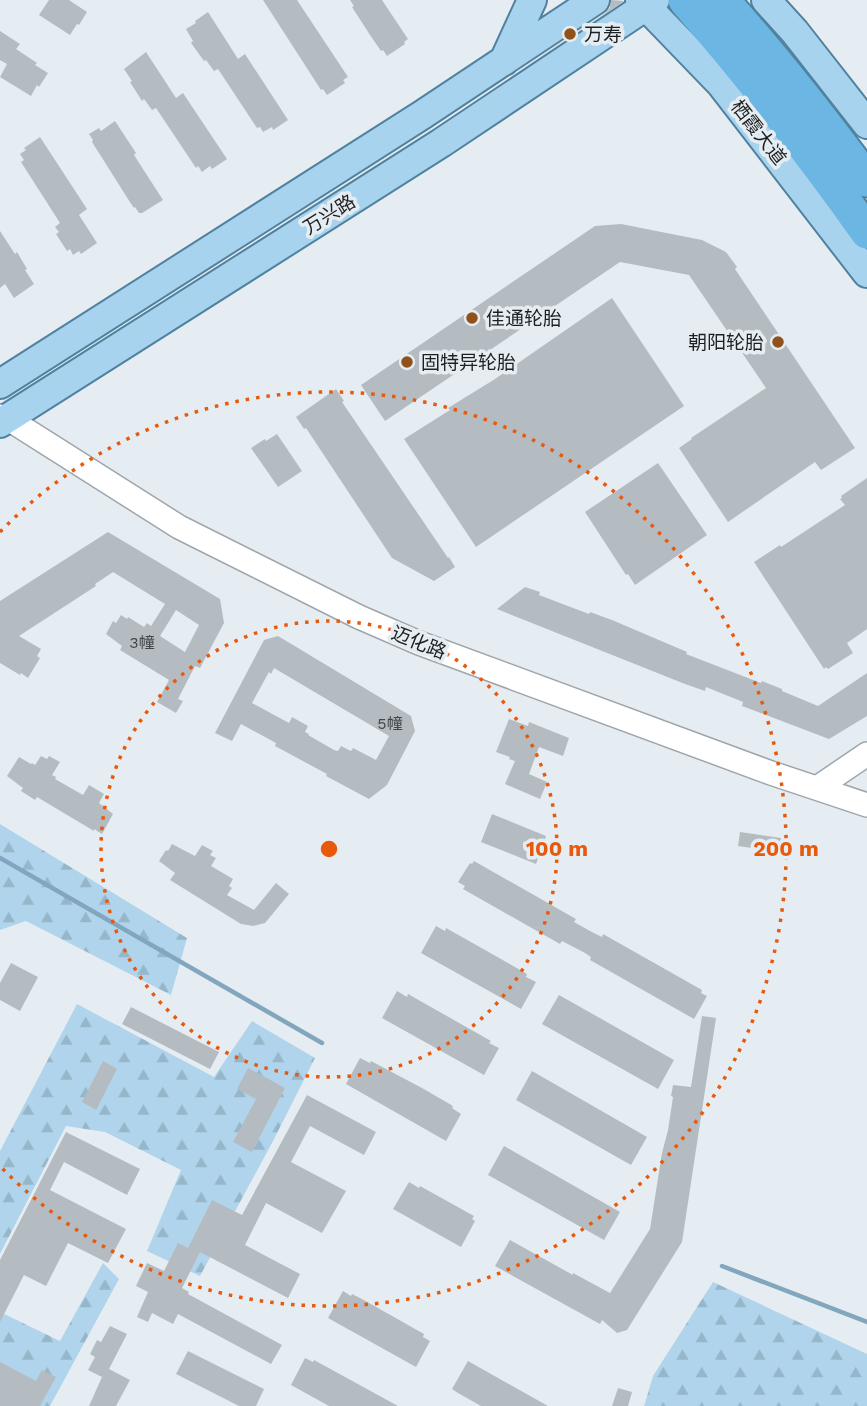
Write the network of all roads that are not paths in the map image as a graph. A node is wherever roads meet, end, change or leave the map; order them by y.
1 (532, 0) edge
2 (595, 0) edge
3 (685, 0) edge
4 (722, 0) edge
5 (766, 0) edge
6 (647, 2) edge
7 (504, 61) junction
8 (867, 124) edge
9 (867, 180) edge
10 (867, 232) edge
11 (867, 273) edge
12 (0, 384) edge
13 (2, 419) edge
14 (867, 754) edge
15 (817, 788) junction
16 (867, 805) edge

1 - 7 main road
2 - 7 main road, 万兴路
3 - 10 highway, 栖霞大道
4 - 9 highway
5 - 8 main road
6 - 11 main road, 栖霞大道
6 - 13 main road, 万兴路
7 - 12 main road, 万兴路
13 - 15 street, 迈化路
14 - 15 street
15 - 16 street, 迈化路

